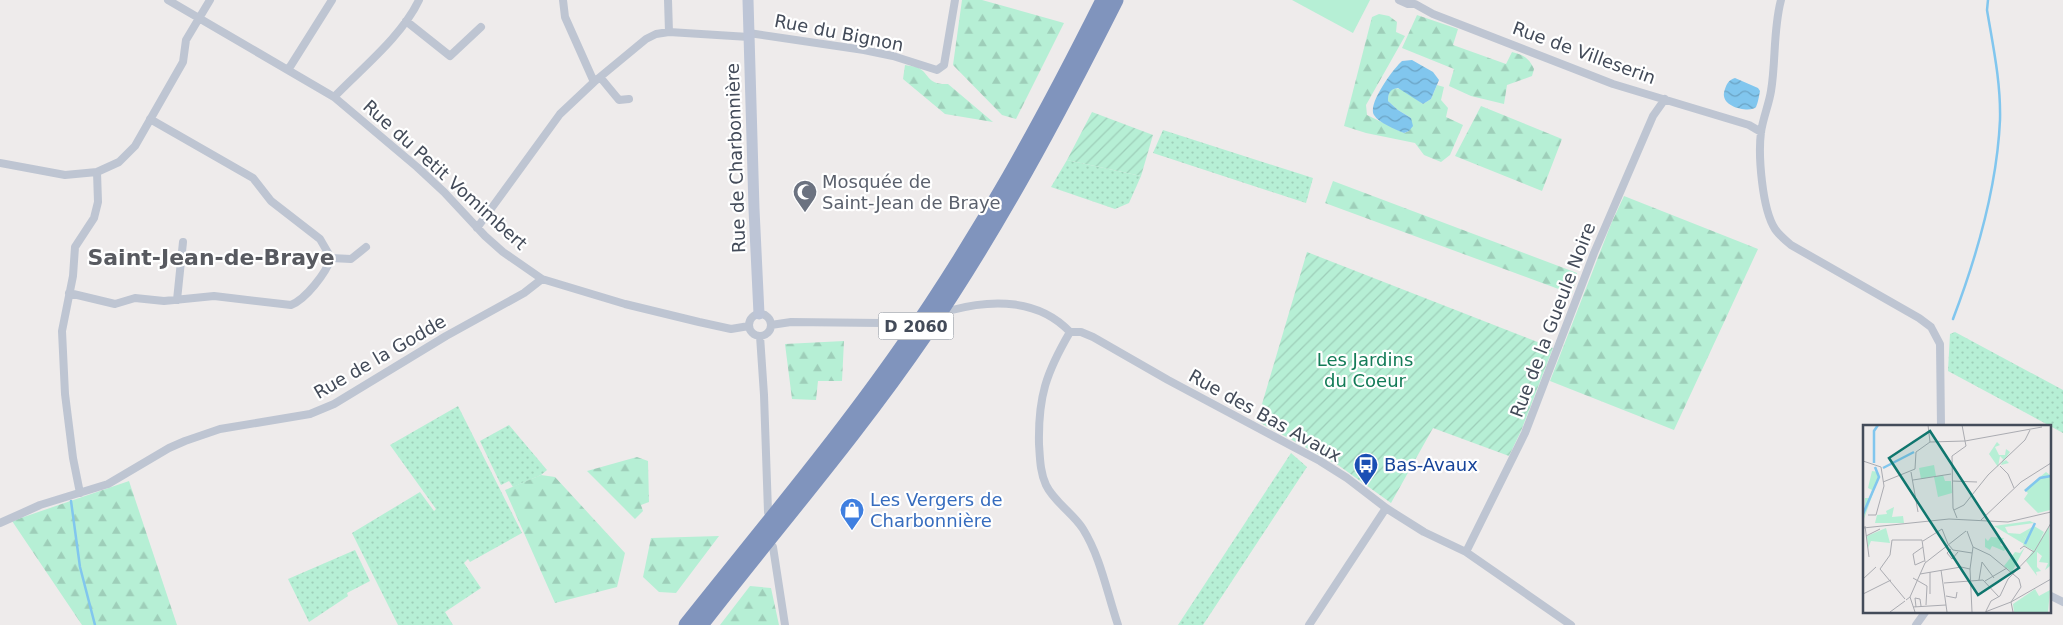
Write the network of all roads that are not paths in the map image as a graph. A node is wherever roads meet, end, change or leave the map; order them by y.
1 (168, 0) edge
2 (210, 0) edge
3 (332, 0) edge
4 (419, 0) edge
5 (562, 0) edge
6 (668, 0) edge
7 (748, 0) edge
8 (955, 0) edge
9 (1103, 0) edge
10 (1116, 0) edge
11 (1399, 0) edge
12 (1781, 0) edge
13 (1417, 2) edge
14 (199, 18) junction
15 (406, 21) junction
16 (481, 27) dead end
17 (669, 32) junction
18 (749, 35) junction
19 (288, 70) junction
20 (597, 79) junction
21 (334, 97) junction
22 (629, 99) dead end
23 (1665, 99) junction
24 (150, 119) junction
25 (1761, 132) junction
26 (0, 162) edge
27 (97, 172) junction
28 (477, 228) junction
29 (184, 242) dead end
30 (366, 246) dead end
31 (331, 258) junction
32 (542, 279) junction
33 (69, 294) junction
34 (178, 300) junction
35 (952, 310) dead end
36 (759, 314) junction
37 (911, 320) dead end
38 (749, 326) junction
39 (771, 326) junction
40 (1070, 332) junction
41 (760, 336) junction
42 (1941, 425) edge
43 (80, 493) junction
44 (1386, 508) junction
45 (768, 512) dead end
46 (0, 523) edge
47 (773, 547) dead end
48 (1466, 552) junction
49 (2050, 596) edge
50 (2063, 602) edge
51 (1925, 612) edge
52 (686, 625) edge
53 (701, 625) edge
54 (785, 625) edge
55 (1118, 625) edge
56 (1309, 625) edge
57 (1571, 625) edge
58 (1916, 625) edge

1 - 14 street, Rue du Petit Vomimbert
2 - 14 street
3 - 19 street
4 - 15 street
5 - 20 street
6 - 17 street
7 - 18 street, Rue de Charbonnière
8 - 18 street, Rue du Bignon
9 - 52 highway, D 2060
10 - 53 highway, D 2060
11 - 13 street, Rue de Villeserin
12 - 25 street
13 - 23 street, Rue de Villeserin
14 - 19 street, Rue du Petit Vomimbert
14 - 24 street
15 - 16 street
15 - 21 street
17 - 18 street
17 - 20 street
18 - 36 street, Rue de Charbonnière
19 - 21 street, Rue du Petit Vomimbert
20 - 22 street
20 - 28 street
21 - 28 street, Rue du Petit Vomimbert
23 - 25 street, Rue de Villeserin
23 - 48 street, Rue de la Gueule Noire
24 - 27 street
24 - 31 street
25 - 42 street
26 - 27 street
27 - 33 street
28 - 32 street, Rue du Petit Vomimbert
29 - 34 street
30 - 31 street
31 - 34 street
32 - 38 street, Rue du Petit Vomimbert
32 - 43 street, Rue de la Godde
33 - 34 street
33 - 43 street
35 - 40 street, Rue des Bas Avaux
36 - 38 street
36 - 39 street
37 - 39 street
38 - 41 street
39 - 41 street
40 - 44 street, Rue des Bas Avaux
40 - 55 street
41 - 45 street
43 - 46 street, Rue de la Godde
44 - 48 street, Rue des Bas Avaux
44 - 56 street
47 - 54 street
48 - 57 street, Rue des Bas Avaux
49 - 50 street
51 - 58 street

